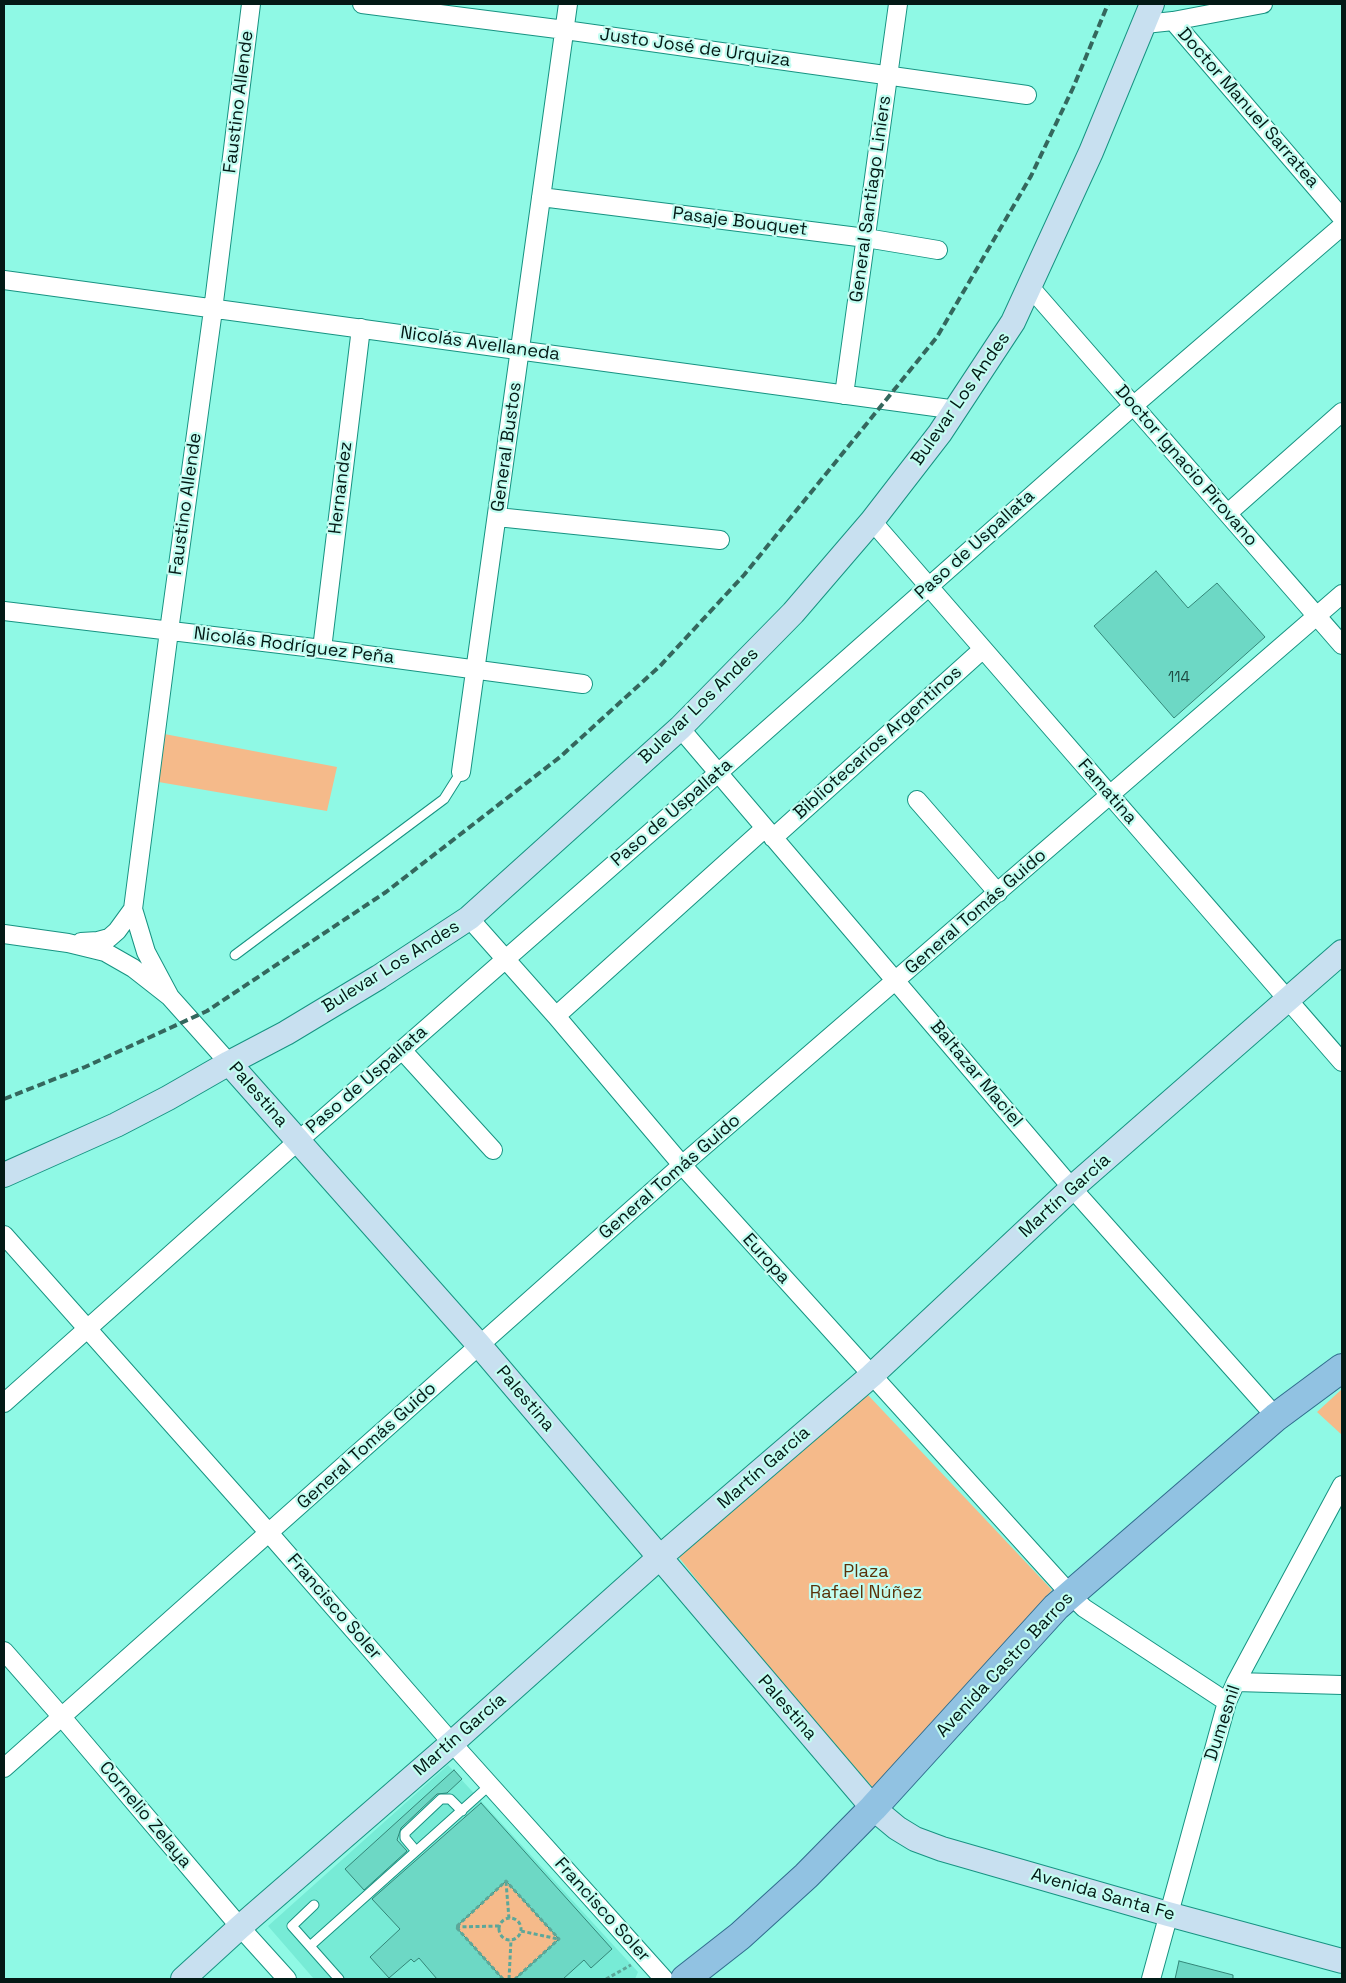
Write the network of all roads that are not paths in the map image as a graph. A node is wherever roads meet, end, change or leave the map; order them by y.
1 (251, 4) edge
2 (362, 4) edge
3 (568, 4) edge
4 (898, 4) edge
5 (1263, 4) edge
6 (1148, 14) edge
7 (1173, 21) junction
8 (564, 30) junction
9 (888, 75) junction
10 (1027, 95) dead end
11 (541, 197) junction
12 (1342, 218) edge
13 (1342, 226) edge
14 (866, 238) junction
15 (938, 250) dead end
16 (4, 280) edge
17 (1030, 287) junction
18 (213, 310) junction
19 (360, 328) junction
20 (520, 350) junction
21 (844, 395) junction
22 (1133, 406) junction
23 (957, 410) junction
24 (1342, 412) edge
25 (1228, 513) junction
26 (497, 517) junction
27 (872, 521) junction
28 (720, 540) dead end
29 (929, 586) junction
30 (1342, 594) edge
31 (4, 611) edge
32 (1317, 616) junction
33 (169, 631) junction
34 (1342, 645) edge
35 (322, 649) junction
36 (983, 649) junction
37 (476, 670) junction
38 (583, 684) dead end
39 (680, 728) junction
40 (462, 772) joint
41 (717, 774) junction
42 (1109, 794) junction
43 (917, 800) dead end
44 (769, 833) junction
45 (998, 893) junction
46 (133, 909) junction
47 (468, 918) junction
48 (4, 934) edge
49 (68, 943) junction
50 (1342, 952) edge
51 (236, 955) dead end
52 (504, 959) junction
53 (896, 981) junction
54 (170, 997) junction
55 (1288, 1000) junction
56 (556, 1016) junction
57 (402, 1050) junction
58 (1342, 1062) edge
59 (229, 1063) junction
60 (298, 1141) junction
61 (493, 1150) dead end
62 (682, 1165) junction
63 (4, 1175) edge
64 (1072, 1188) junction
65 (4, 1235) edge
66 (88, 1329) junction
67 (480, 1346) junction
68 (1342, 1368) edge
69 (871, 1376) junction
70 (4, 1403) edge
71 (1276, 1417) junction
72 (1342, 1485) edge
73 (1334, 1518) edge
74 (269, 1534) junction
75 (659, 1558) junction
76 (1070, 1594) junction
77 (4, 1651) edge
78 (1236, 1682) junction
79 (1342, 1685) edge
80 (1227, 1702) junction
81 (61, 1716) junction
82 (452, 1743) junction
83 (4, 1768) edge
84 (490, 1785) junction
85 (873, 1808) junction
86 (462, 1811) junction
87 (416, 1851) junction
88 (314, 1905) dead end
89 (1168, 1914) junction
90 (240, 1927) junction
91 (310, 1946) junction
92 (1342, 1961) edge
93 (183, 1979) edge
94 (287, 1979) edge
95 (339, 1979) edge
96 (664, 1979) edge
97 (684, 1979) edge
98 (1151, 1979) edge

1 - 18 street, Faustino Allende
2 - 8 street, Justo José de Urquiza
3 - 8 street, General Bustos
4 - 9 street, General Santiago Liniers
5 - 7 street
6 - 7 street
6 - 17 main road, Bulevar Los Andes
7 - 12 street, Doctor Manuel Sarratea
8 - 9 street, Justo José de Urquiza
8 - 11 street, General Bustos
9 - 10 street, Justo José de Urquiza
9 - 14 street, General Santiago Liniers
11 - 14 street, Pasaje Bouquet
11 - 20 street, General Bustos
13 - 22 street, Paso de Uspallata
14 - 15 street, Pasaje Bouquet
14 - 21 street, General Santiago Liniers
16 - 18 street, Nicolás Avellaneda
17 - 22 street, Doctor Ignacio Pirovano
17 - 23 main road, Bulevar Los Andes
18 - 19 street, Nicolás Avellaneda
18 - 33 street, Faustino Allende
19 - 20 street, Nicolás Avellaneda
19 - 35 street, Hernandez
20 - 21 street, Nicolás Avellaneda
20 - 26 street, General Bustos
21 - 23 street, Nicolás Avellaneda
22 - 25 street, Doctor Ignacio Pirovano
22 - 29 street, Paso de Uspallata
23 - 27 main road, Bulevar Los Andes
24 - 25 street
25 - 32 street, Doctor Ignacio Pirovano
26 - 28 street
26 - 37 street, General Bustos
27 - 29 street, Famatina
27 - 39 main road, Bulevar Los Andes
29 - 36 street, Famatina
29 - 41 street, Paso de Uspallata
30 - 32 street, General Tomás Guido
31 - 33 street, Nicolás Rodríguez Peña
32 - 34 street, Doctor Ignacio Pirovano
32 - 42 street, General Tomás Guido
33 - 35 street, Nicolás Rodríguez Peña
33 - 46 street, Faustino Allende
35 - 37 street, Nicolás Rodríguez Peña
36 - 42 street, Famatina
36 - 44 street, Bibliotecarios Argentinos
37 - 38 street, Nicolás Rodríguez Peña
37 - 40 street, General Bustos
39 - 41 street, Baltazar Maciel
39 - 47 main road, Bulevar Los Andes
40 - 51 lane
41 - 44 street, Baltazar Maciel
41 - 52 street, Paso de Uspallata
42 - 45 street, General Tomás Guido
42 - 55 street, Famatina
43 - 45 street
44 - 53 street, Baltazar Maciel
44 - 56 street, Bibliotecarios Argentinos
45 - 53 street, General Tomás Guido
46 - 49 street
46 - 54 street, Faustino Allende
47 - 52 street, Europa
47 - 59 main road, Bulevar Los Andes
48 - 49 street
49 - 54 street
50 - 55 main road, Martín García
52 - 56 street, Europa
52 - 57 street, Paso de Uspallata
53 - 62 street, General Tomás Guido
53 - 64 street, Baltazar Maciel
54 - 59 street, Palestina
55 - 58 street, Famatina
55 - 64 main road, Martín García
56 - 62 street, Europa
57 - 60 street, Paso de Uspallata
57 - 61 street
59 - 60 main road, Palestina
59 - 63 main road, Bulevar Los Andes
60 - 66 street, Paso de Uspallata
60 - 67 main road, Palestina
62 - 67 street, General Tomás Guido
62 - 69 street, Europa
64 - 69 main road, Martín García
64 - 71 street, Baltazar Maciel
65 - 66 street, Francisco Soler
66 - 70 street, Paso de Uspallata
66 - 74 street, Francisco Soler
67 - 74 street, General Tomás Guido
67 - 75 main road, Palestina
68 - 71 main road, Avenida Castro Barros
69 - 75 main road, Martín García
69 - 76 street, Europa
71 - 76 main road, Avenida Castro Barros
72 - 73 street, Dumesnil
73 - 78 street, Dumesnil
74 - 81 street, General Tomás Guido
74 - 82 street, Francisco Soler
75 - 82 main road, Martín García
75 - 85 main road, Palestina
76 - 80 street, Europa
76 - 85 main road, Avenida Castro Barros
77 - 81 street, Cornelio Zelaya
78 - 79 street
78 - 80 street, Dumesnil
80 - 89 street, Dumesnil
81 - 83 street, General Tomás Guido
81 - 90 street, Cornelio Zelaya
82 - 84 street, Francisco Soler
82 - 90 main road, Martín García
84 - 86 lane
84 - 96 street, Francisco Soler
85 - 89 main road, Avenida Santa Fe
85 - 97 main road, Avenida Castro Barros
86 - 87 lane
86 - 87 lane
87 - 91 lane
88 - 91 lane
89 - 92 main road, Avenida Santa Fe
89 - 98 street, Dumesnil
90 - 93 main road, Martín García
90 - 94 street, Cornelio Zelaya
91 - 95 lane

